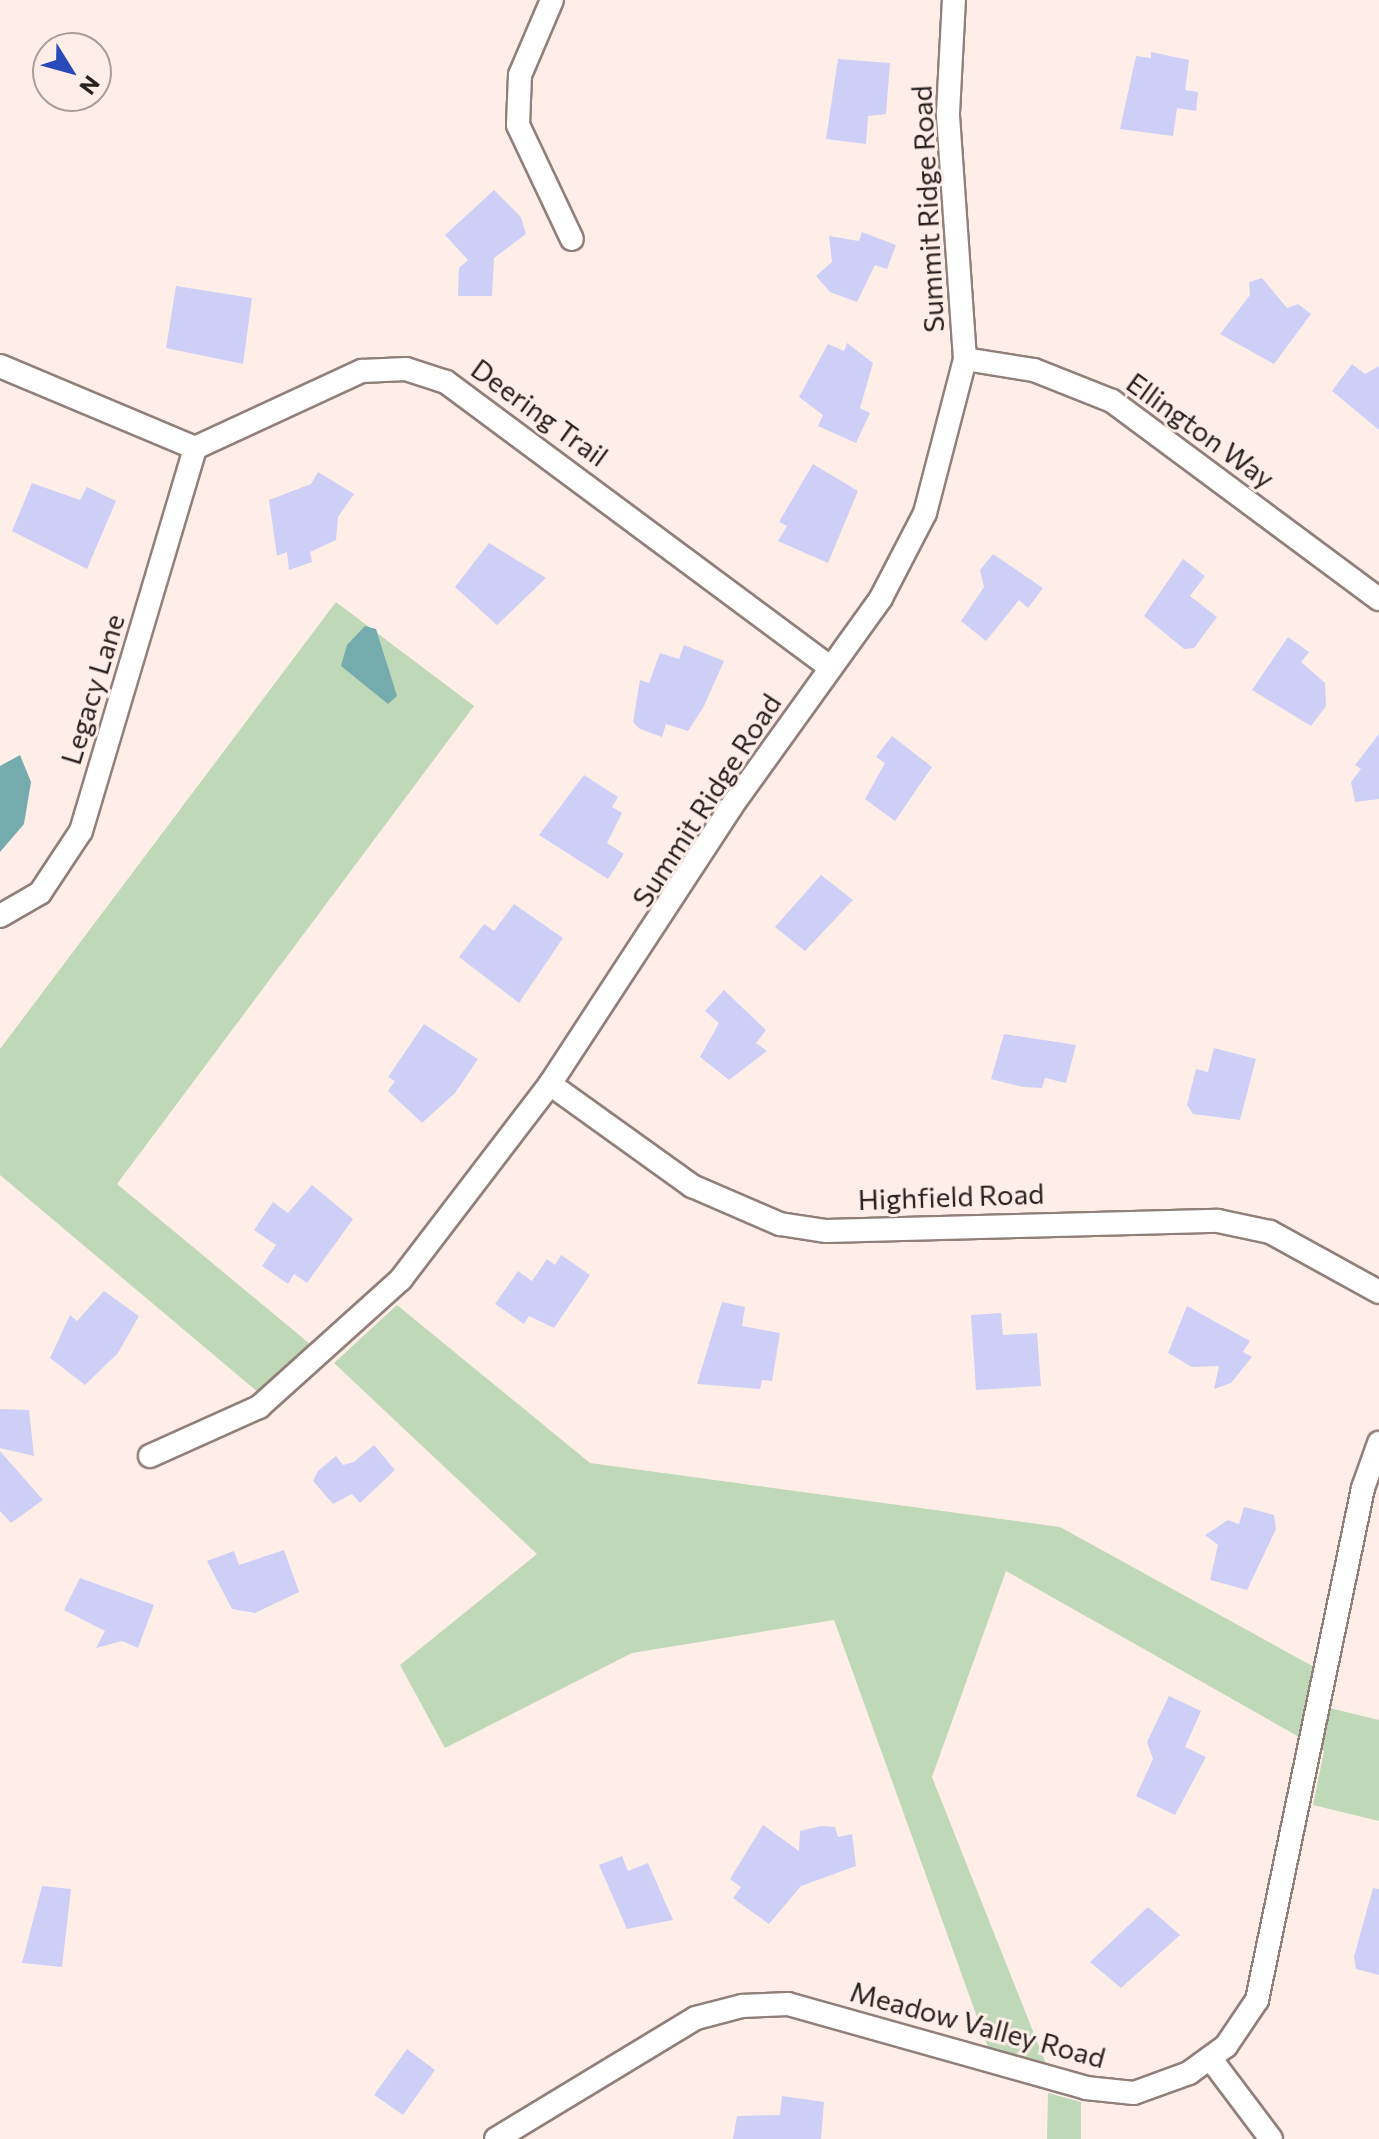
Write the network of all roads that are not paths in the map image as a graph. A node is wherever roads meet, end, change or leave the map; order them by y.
1 (552, 0) edge
2 (954, 0) edge
3 (572, 239) dead end
4 (965, 359) junction
5 (0, 366) edge
6 (195, 448) junction
7 (1379, 599) edge
8 (830, 667) junction
9 (0, 916) edge
10 (550, 1084) junction
11 (1379, 1292) edge
12 (1379, 1443) edge
13 (150, 1456) dead end
14 (1210, 2058) junction
15 (496, 2139) edge
16 (1271, 2139) edge

1 - 3 street
2 - 4 street, Summit Ridge Road
4 - 7 street, Ellington Way
4 - 8 street, Summit Ridge Road
5 - 6 street
6 - 8 street, Deering Trail
6 - 9 street, Legacy Lane
8 - 10 street, Summit Ridge Road
10 - 11 street, Highfield Road
10 - 13 street, Summit Ridge Road
12 - 14 street, Meadow Valley Road
14 - 15 street, Meadow Valley Road
14 - 16 street

